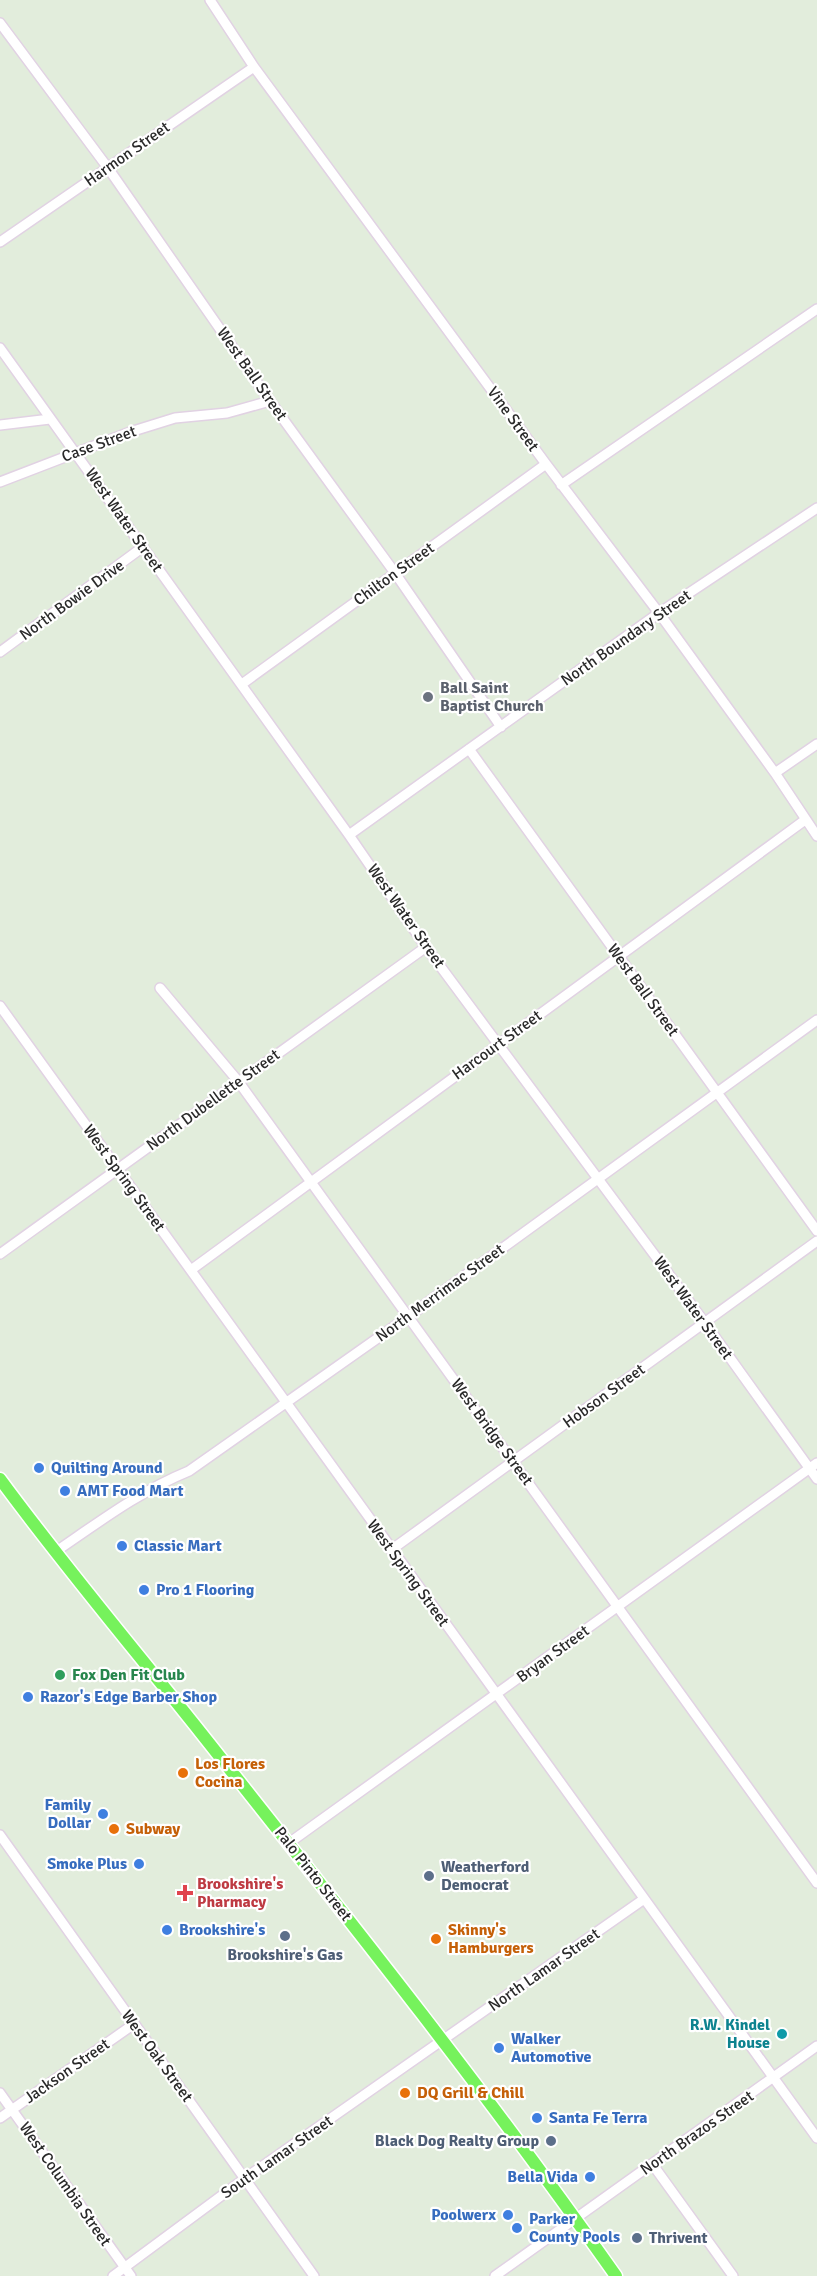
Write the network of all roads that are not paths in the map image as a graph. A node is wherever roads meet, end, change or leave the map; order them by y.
1 (210, 0) edge
2 (0, 23) edge
3 (254, 67) junction
4 (108, 168) junction
5 (0, 242) edge
6 (817, 309) edge
7 (0, 348) edge
8 (270, 401) junction
9 (50, 419) junction
10 (0, 426) edge
11 (76, 453) junction
12 (546, 464) junction
13 (0, 482) edge
14 (561, 485) junction
15 (817, 508) edge
16 (143, 547) junction
17 (395, 573) junction
18 (660, 613) junction
19 (0, 652) edge
20 (242, 684) junction
21 (501, 727) junction
22 (817, 744) edge
23 (469, 749) junction
24 (775, 773) junction
25 (805, 820) junction
26 (349, 835) junction
27 (817, 836) edge
28 (426, 947) junction
29 (618, 956) junction
30 (159, 988) dead end
31 (0, 1006) edge
32 (817, 1020) edge
33 (498, 1044) junction
34 (238, 1081) junction
35 (717, 1092) junction
36 (118, 1170) junction
37 (598, 1179) junction
38 (310, 1181) junction
39 (817, 1231) edge
40 (817, 1241) edge
41 (0, 1254) edge
42 (190, 1270) junction
43 (409, 1316) junction
44 (705, 1323) junction
45 (287, 1403) junction
46 (513, 1462) junction
47 (813, 1466) edge
48 (0, 1479) edge
49 (817, 1479) edge
50 (391, 1550) junction
51 (56, 1552) junction
52 (618, 1606) junction
53 (497, 1696) junction
54 (0, 1835) edge
55 (289, 1843) junction
56 (817, 1883) edge
57 (644, 1899) junction
58 (134, 2024) junction
59 (444, 2040) junction
60 (817, 2046) edge
61 (774, 2078) junction
62 (0, 2093) edge
63 (12, 2109) junction
64 (0, 2118) edge
65 (817, 2138) edge
66 (653, 2164) junction
67 (244, 2179) junction
68 (576, 2219) junction
69 (128, 2272) edge
70 (113, 2276) edge
71 (314, 2276) edge
72 (495, 2276) edge
73 (616, 2276) edge
74 (733, 2276) edge

1 - 3 street, Vine Street
2 - 4 street, West Ball Street
3 - 4 street, Harmon Street
3 - 12 street, Vine Street
4 - 5 street, Harmon Street
4 - 8 street, West Ball Street
6 - 14 street
7 - 9 street, West Water Street
8 - 11 street, Case Street
8 - 17 street, West Ball Street
9 - 10 street
9 - 11 street, West Water Street
11 - 13 street, Case Street
11 - 16 street, West Water Street
12 - 14 street, Vine Street
12 - 17 street, Chilton Street
14 - 18 street, Vine Street
15 - 18 street, North Boundary Street
16 - 19 street, North Bowie Drive
16 - 20 street, West Water Street
17 - 20 street, Chilton Street
17 - 21 street, West Ball Street
18 - 21 street, North Boundary Street
18 - 24 street, Vine Street
20 - 26 street, West Water Street
21 - 23 street, North Boundary Street
22 - 24 street
23 - 26 street, North Boundary Street
23 - 29 street, West Ball Street
24 - 25 street, Vine Street
25 - 27 street, Vine Street
25 - 29 street, Harcourt Street
26 - 28 street, West Water Street
28 - 33 street, West Water Street
28 - 34 street, North Dubellette Street
29 - 33 street, Harcourt Street
29 - 35 street, West Ball Street
30 - 34 street, West Bridge Street
31 - 36 street, West Spring Street
32 - 35 street, North Merrimac Street
33 - 37 street, West Water Street
33 - 38 street, Harcourt Street
34 - 36 street, North Dubellette Street
34 - 38 street, West Bridge Street
35 - 37 street, North Merrimac Street
35 - 39 street, West Ball Street
36 - 41 street, North Dubellette Street
36 - 42 street, West Spring Street
37 - 43 street, North Merrimac Street
37 - 44 street, West Water Street
38 - 42 street, Harcourt Street
38 - 43 street, West Bridge Street
40 - 44 street, Hobson Street
42 - 45 street, West Spring Street
43 - 45 street, North Merrimac Street
43 - 46 street, West Bridge Street
44 - 46 street, Hobson Street
44 - 47 street, West Water Street
45 - 50 street, West Spring Street
45 - 51 street, North Merrimac Street
46 - 50 street, Hobson Street
46 - 52 street, West Bridge Street
47 - 49 street, West Water Street
47 - 52 street, Bryan Street
48 - 51 main road, Palo Pinto Street
50 - 53 street, West Spring Street
51 - 55 main road, Palo Pinto Street
52 - 53 street, Bryan Street
52 - 56 street, West Bridge Street
53 - 55 street, Bryan Street
53 - 57 street, West Spring Street
54 - 58 street, West Oak Street
55 - 59 main road, Palo Pinto Street
57 - 59 street, North Lamar Street
57 - 61 street, West Spring Street
58 - 63 street, Jackson Street
58 - 67 street, West Oak Street
59 - 67 street, South Lamar Street
59 - 68 main road, Palo Pinto Street
60 - 61 street, North Brazos Street
61 - 65 street, West Spring Street
61 - 66 street, North Brazos Street
62 - 63 street, West Columbia Street
63 - 64 street, Jackson Street
63 - 69 street, West Columbia Street
66 - 68 street, North Brazos Street
66 - 74 street
67 - 69 street, South Lamar Street
67 - 71 street, West Oak Street
68 - 72 street, North Brazos Street
68 - 73 main road, Palo Pinto Street
69 - 70 street, South Lamar Street

